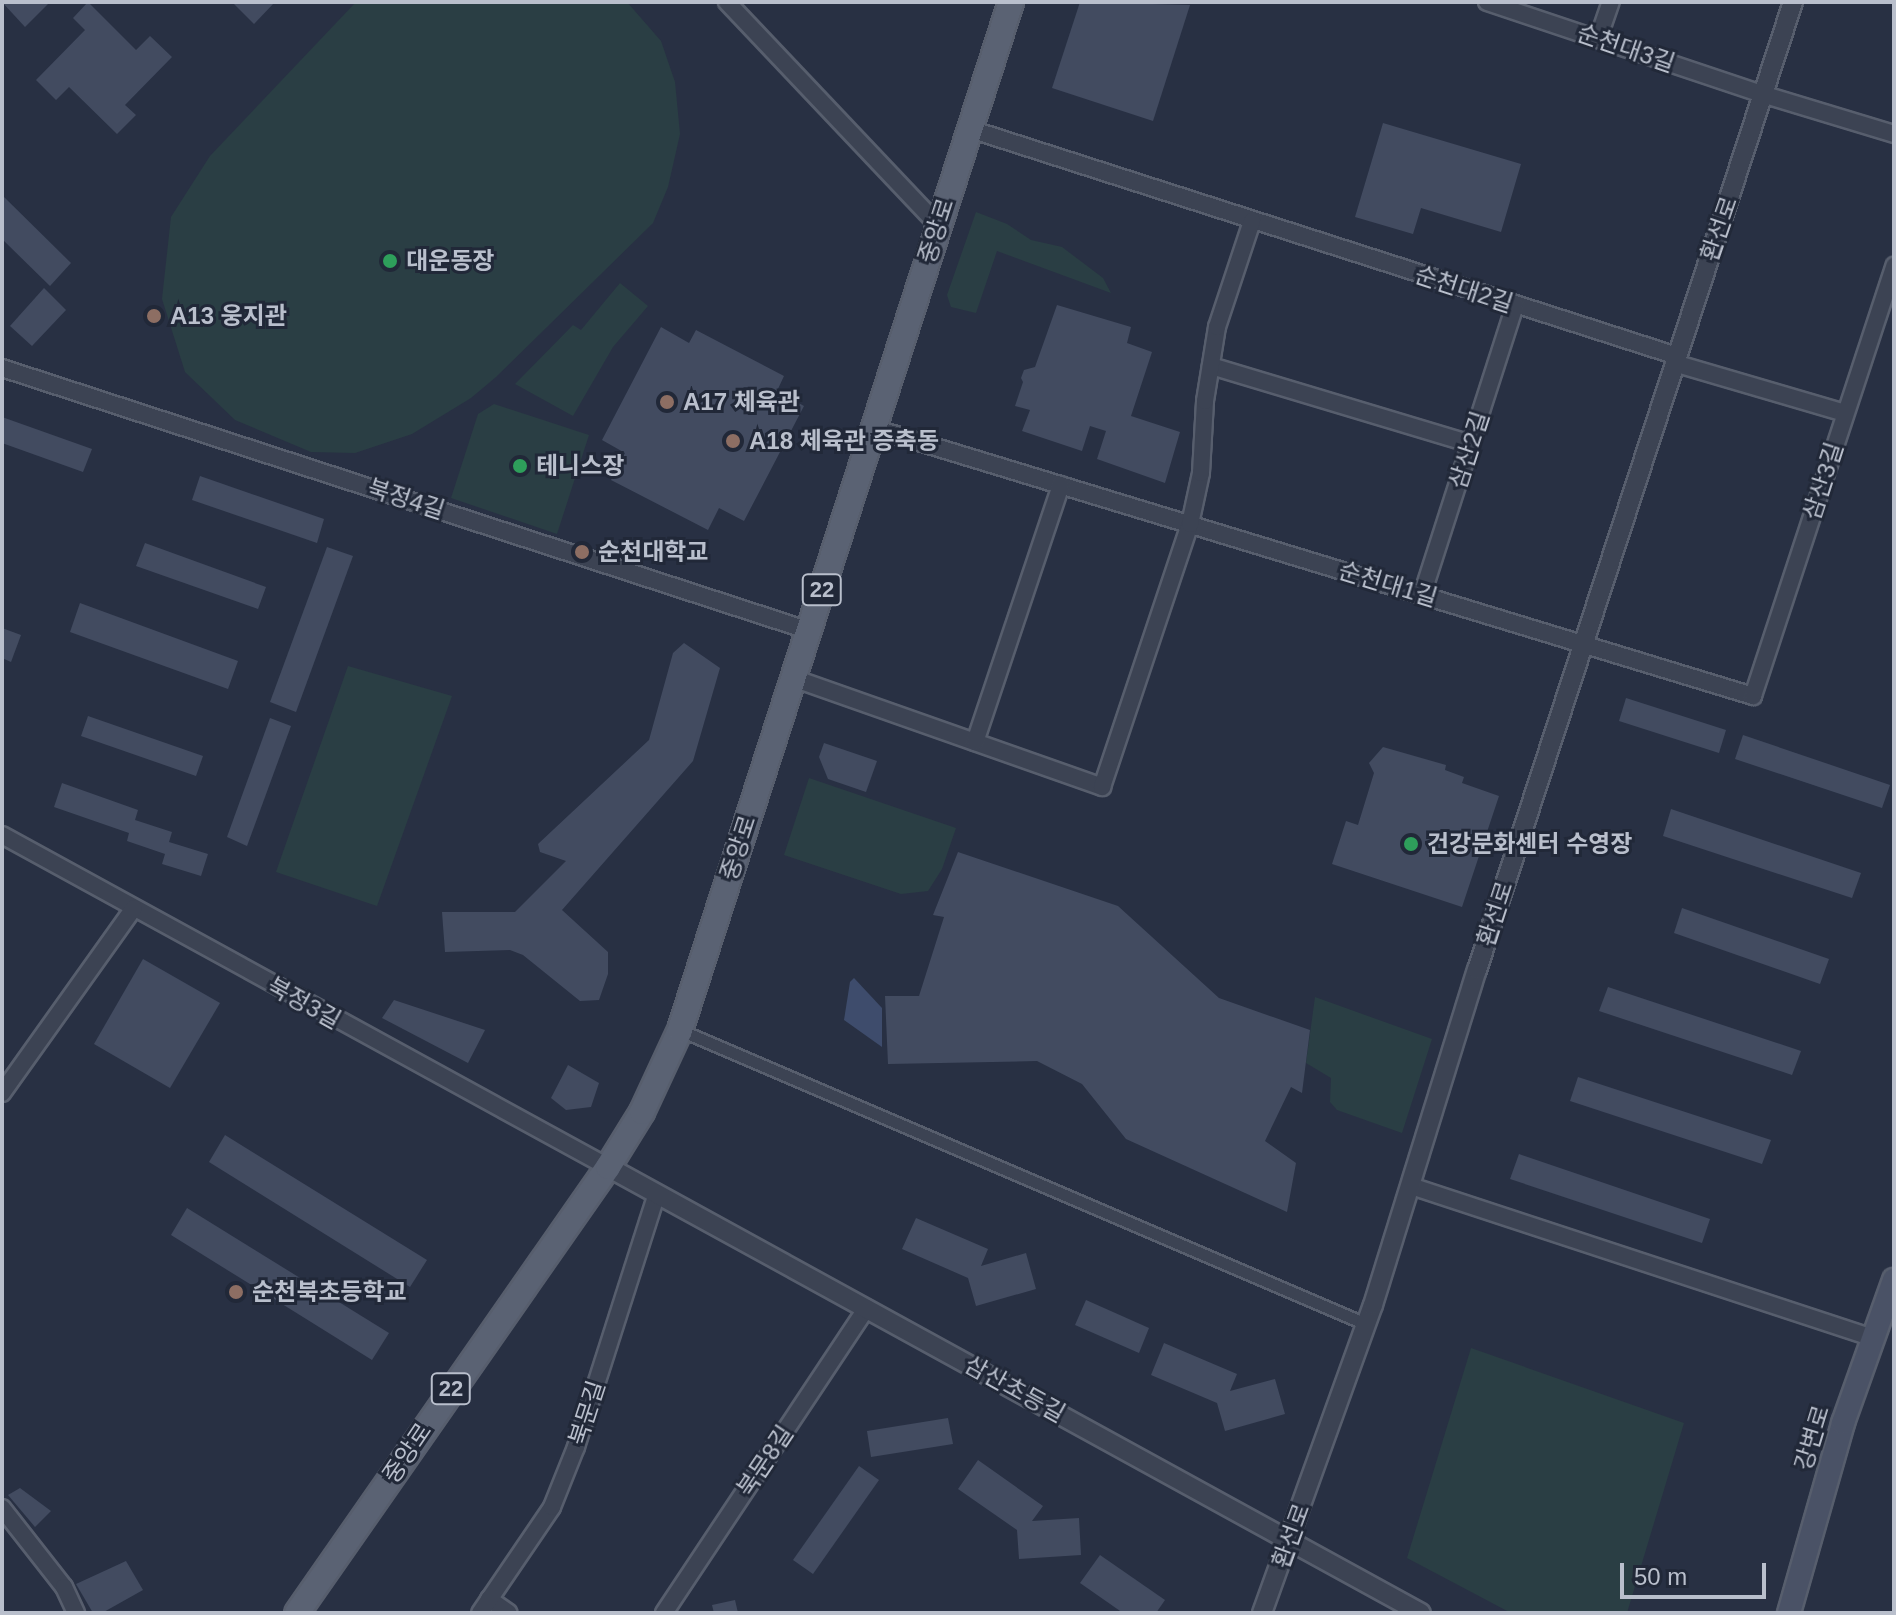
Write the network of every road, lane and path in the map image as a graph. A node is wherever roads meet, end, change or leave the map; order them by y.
1 (727, 2) edge
2 (1011, 2) edge
3 (1487, 2) edge
4 (1611, 2) edge
5 (1793, 2) edge
6 (1598, 39) junction
7 (1765, 95) junction
8 (970, 129) junction
9 (1894, 134) edge
10 (1252, 221) junction
11 (938, 225) junction
12 (1894, 266) edge
13 (1515, 305) junction
14 (1676, 359) junction
15 (1211, 366) junction
16 (2, 368) edge
17 (1845, 413) junction
18 (873, 428) junction
19 (1471, 444) junction
20 (1061, 485) junction
21 (1190, 524) junction
22 (1422, 595) junction
23 (810, 631) junction
24 (1585, 644) junction
25 (793, 678) junction
26 (975, 742) junction
27 (2, 835) edge
28 (134, 908) junction
29 (680, 1030) junction
30 (2, 1093) edge
31 (608, 1167) junction
32 (1411, 1186) junction
33 (656, 1196) junction
34 (1894, 1280) edge
35 (867, 1308) junction
36 (1366, 1324) junction
37 (1872, 1338) junction
38 (2, 1508) edge
39 (1290, 1540) junction
40 (484, 1606) edge
41 (76, 1613) edge
42 (297, 1613) edge
43 (509, 1613) edge
44 (664, 1613) edge
45 (1262, 1613) edge
46 (1421, 1613) edge
47 (1789, 1613) edge

1 - 11 street
2 - 8 main road, 중앙로 / 22
3 - 6 street, 순천대3길
4 - 6 street
5 - 7 street, 환선로
6 - 7 street, 순천대3길
7 - 9 street
7 - 14 street, 환선로
8 - 10 street, 순천대2길
8 - 11 main road, 중앙로 / 22
10 - 13 street, 순천대2길
10 - 15 street
11 - 18 main road, 중앙로 / 22
12 - 17 street, 삼산3길
13 - 14 street, 순천대2길
13 - 19 street, 삼산2길
14 - 17 street
14 - 24 street, 환선로
15 - 19 street
15 - 21 street
16 - 23 street, 북정4길
17 - 24 street, 삼산3길
18 - 20 street, 순천대1길
18 - 23 main road, 중앙로 / 22
19 - 22 street, 삼산2길
20 - 21 street, 순천대1길
20 - 26 street
21 - 22 street, 순천대1길
21 - 26 street
22 - 24 street, 순천대1길
23 - 25 main road, 중앙로 / 22
24 - 32 street, 환선로
25 - 26 street
25 - 29 main road, 중앙로 / 22
27 - 28 street, 북정3길
28 - 30 street
28 - 31 street, 북정3길
29 - 31 main road, 중앙로 / 22
29 - 36 street
31 - 33 street, 삼산초등길
31 - 42 main road, 중앙로 / 22
32 - 36 street, 환선로
32 - 37 street
33 - 35 street, 삼산초등길
33 - 40 street, 북문길
34 - 37 main road, 강변로
35 - 39 street, 삼산초등길
35 - 44 street, 북문8길
36 - 39 street, 환선로
37 - 47 main road, 강변로
38 - 41 street
39 - 45 street, 환선로
39 - 46 street, 삼산초등길
40 - 43 street

